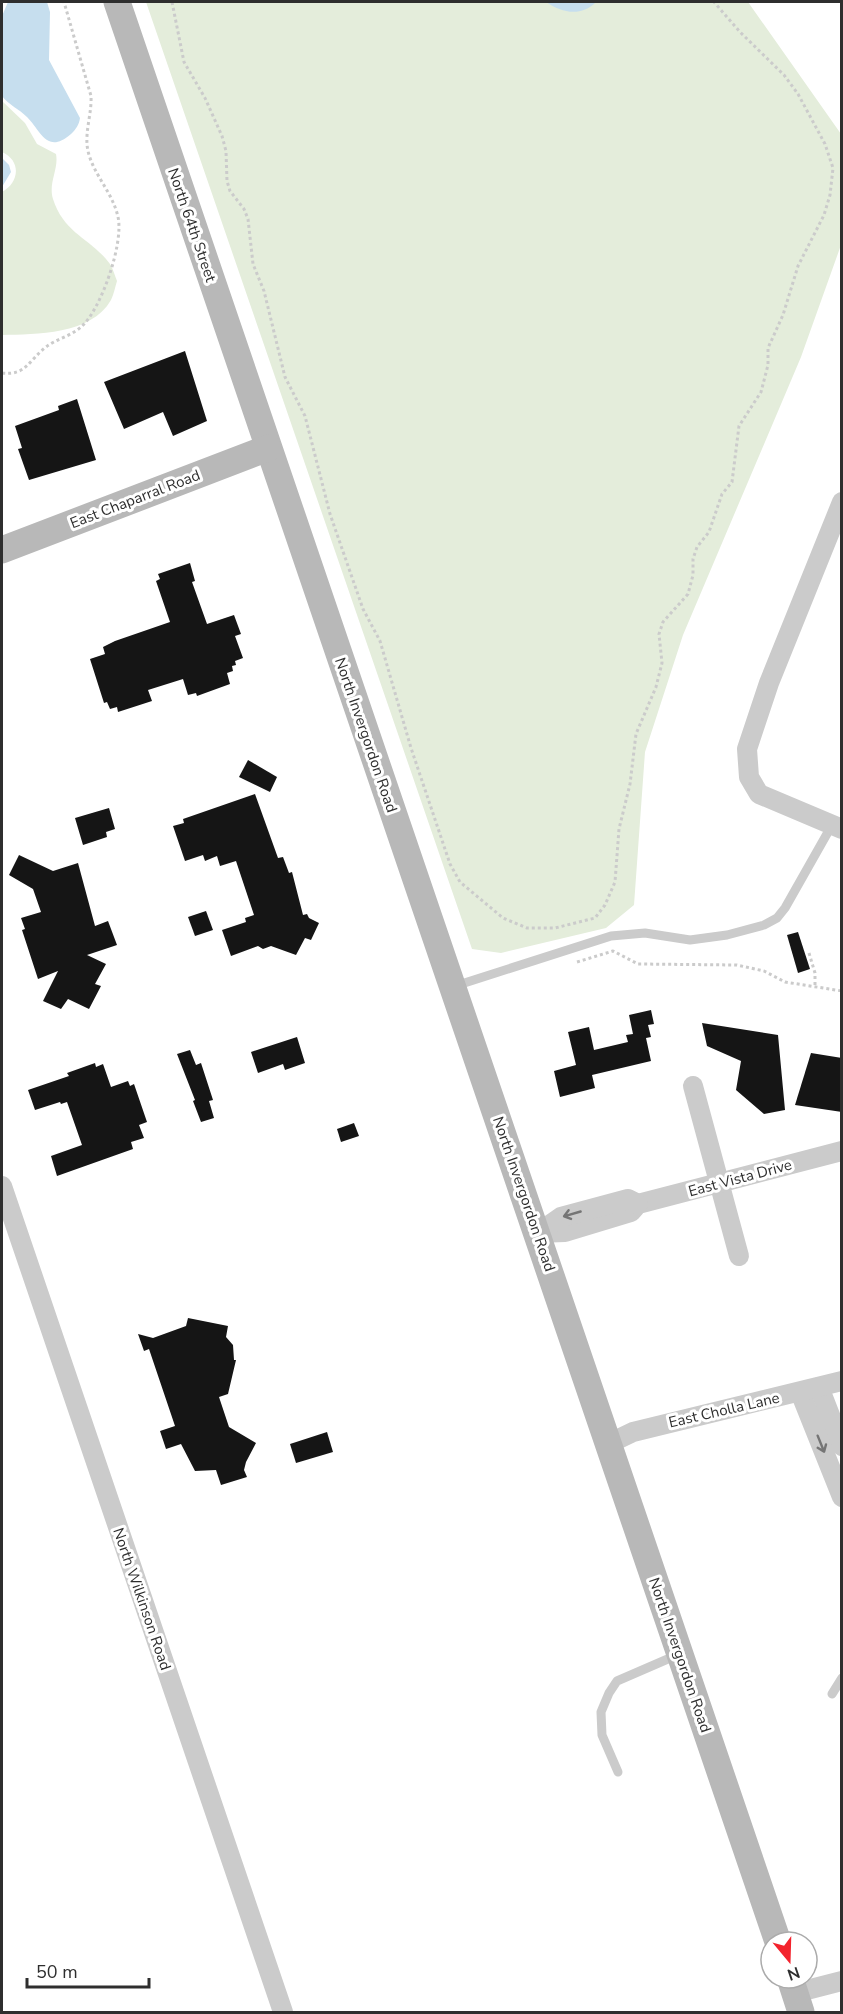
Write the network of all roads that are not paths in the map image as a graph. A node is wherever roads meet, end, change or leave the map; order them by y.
1 (117, 2) edge
2 (267, 448) junction
3 (842, 502) edge
4 (2, 550) edge
5 (837, 827) edge
6 (453, 987) junction
7 (693, 1086) dead end
8 (842, 1151) edge
9 (719, 1183) junction
10 (2, 1186) edge
11 (538, 1233) junction
12 (739, 1256) dead end
13 (842, 1381) edge
14 (819, 1386) junction
15 (800, 1392) junction
16 (608, 1444) junction
17 (842, 1446) edge
18 (842, 1497) edge
19 (679, 1653) junction
20 (842, 1678) edge
21 (832, 1694) dead end
22 (618, 1772) dead end
23 (774, 1930) edge
24 (842, 1981) edge
25 (795, 1994) edge
26 (283, 2013) edge

1 - 2 street, North 64th Street
2 - 4 street, East Chaparral Road
2 - 6 street, North Invergordon Road
3 - 5 street
5 - 6 lane
6 - 11 street, North Invergordon Road
7 - 9 street
8 - 9 street, East Vista Drive
9 - 11 street, East Vista Drive
9 - 12 street
10 - 26 street, North Wilkinson Road
11 - 16 street, North Invergordon Road
13 - 14 street, East Cholla Lane
14 - 15 street, East Cholla Lane
14 - 17 street
15 - 16 street, East Cholla Lane
15 -> 18 street
16 - 19 street, North Invergordon Road
19 - 22 lane
19 - 23 street, North Invergordon Road
20 - 21 lane
24 - 25 street

